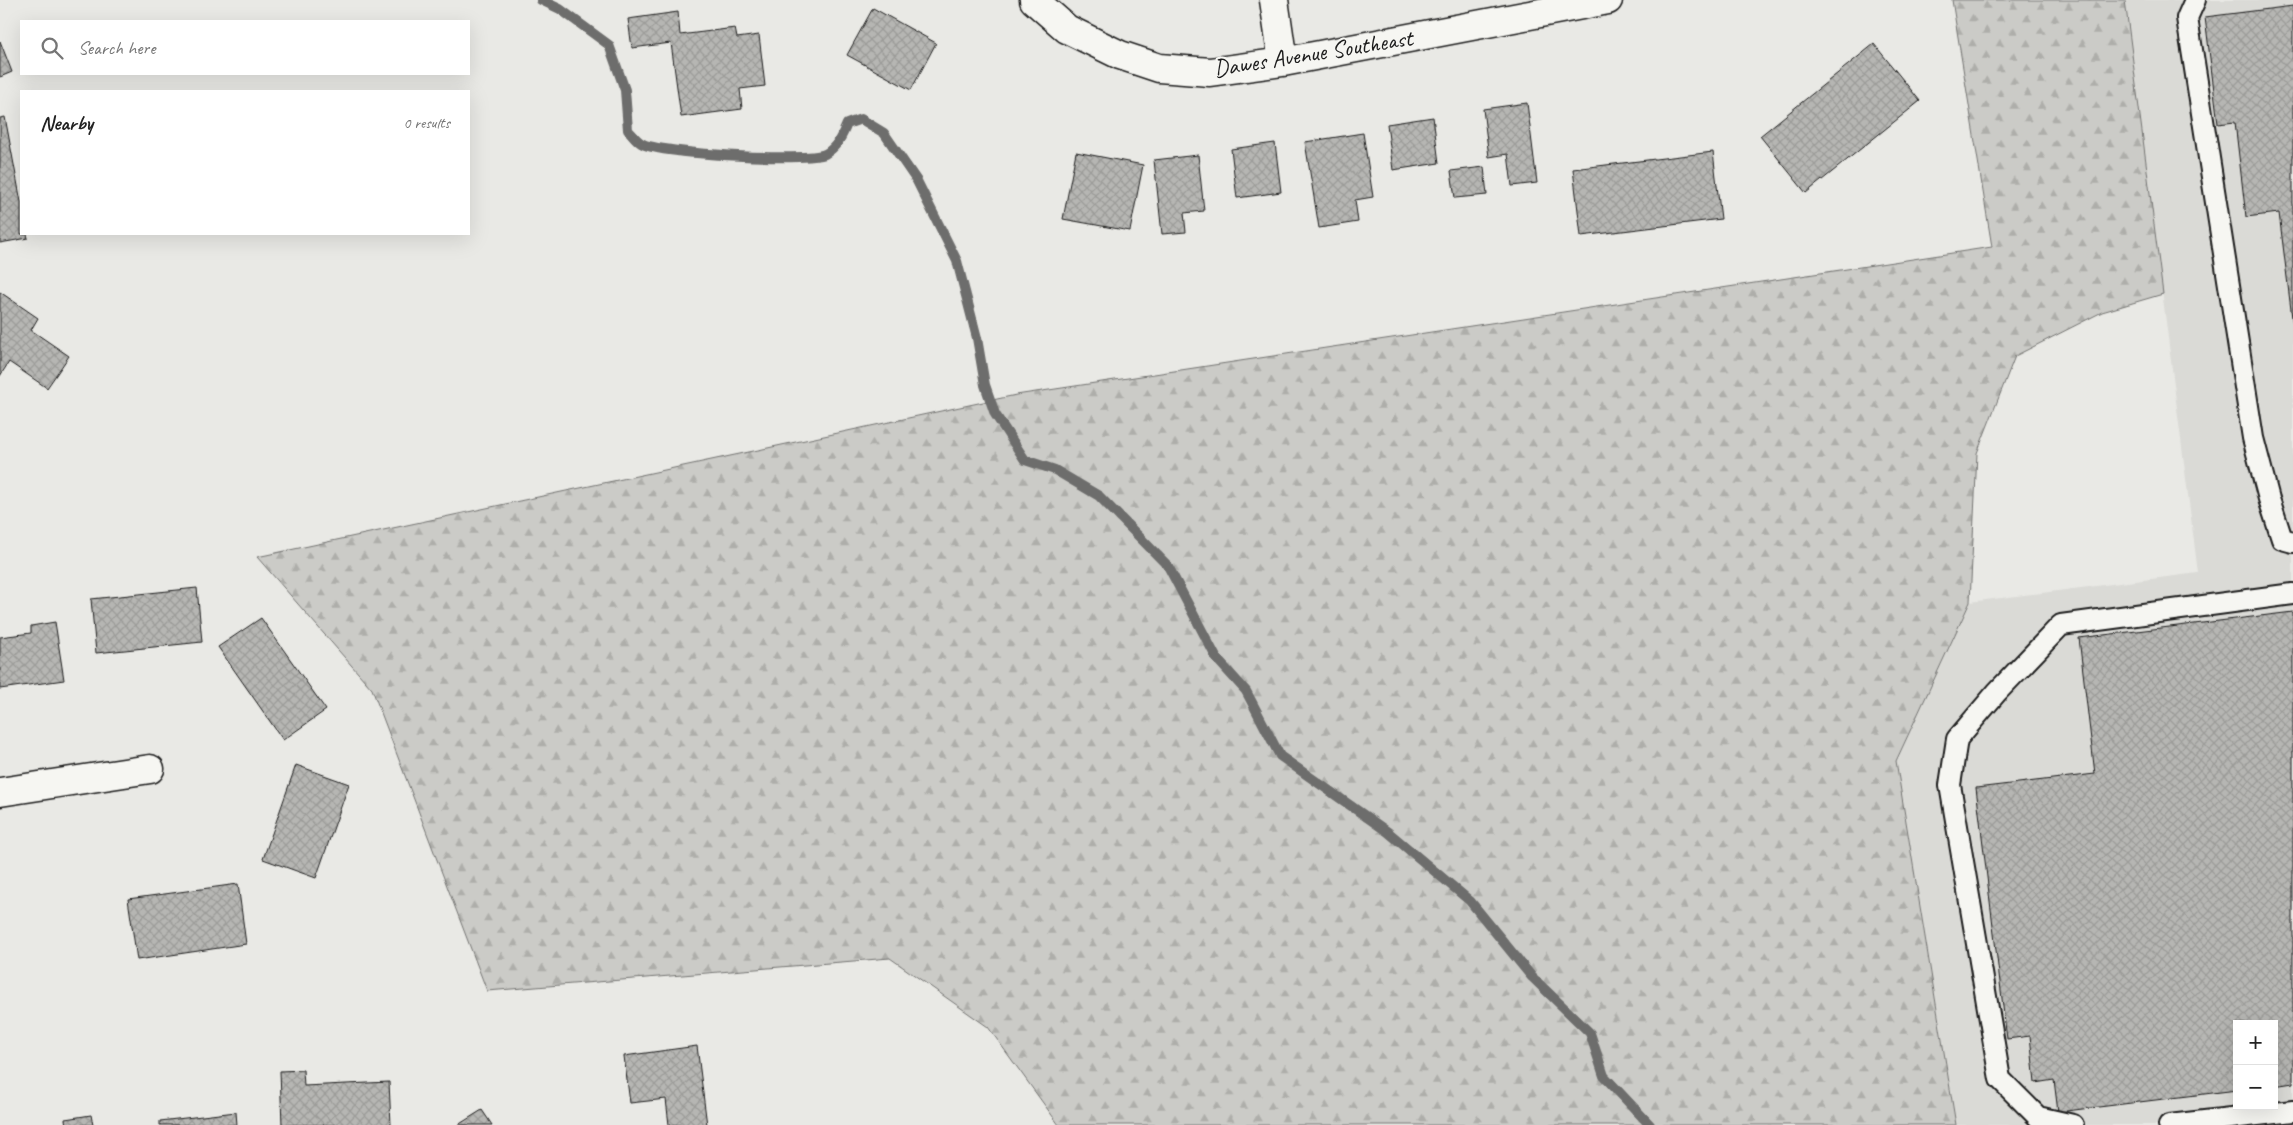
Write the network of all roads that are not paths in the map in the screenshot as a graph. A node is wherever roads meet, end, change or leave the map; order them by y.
1 (1034, 0) edge
2 (1274, 0) edge
3 (1608, 0) edge
4 (2194, 0) edge
5 (1283, 62) junction
6 (2293, 542) edge
7 (2293, 594) edge
8 (150, 769) dead end
9 (0, 792) edge
10 (2293, 1110) edge
11 (2073, 1125) edge
12 (2169, 1125) edge

1 - 5 street, Dawes Avenue Southeast
2 - 5 street
3 - 5 street, Dawes Avenue Southeast
4 - 6 lane
7 - 11 lane
8 - 9 street
10 - 12 lane

